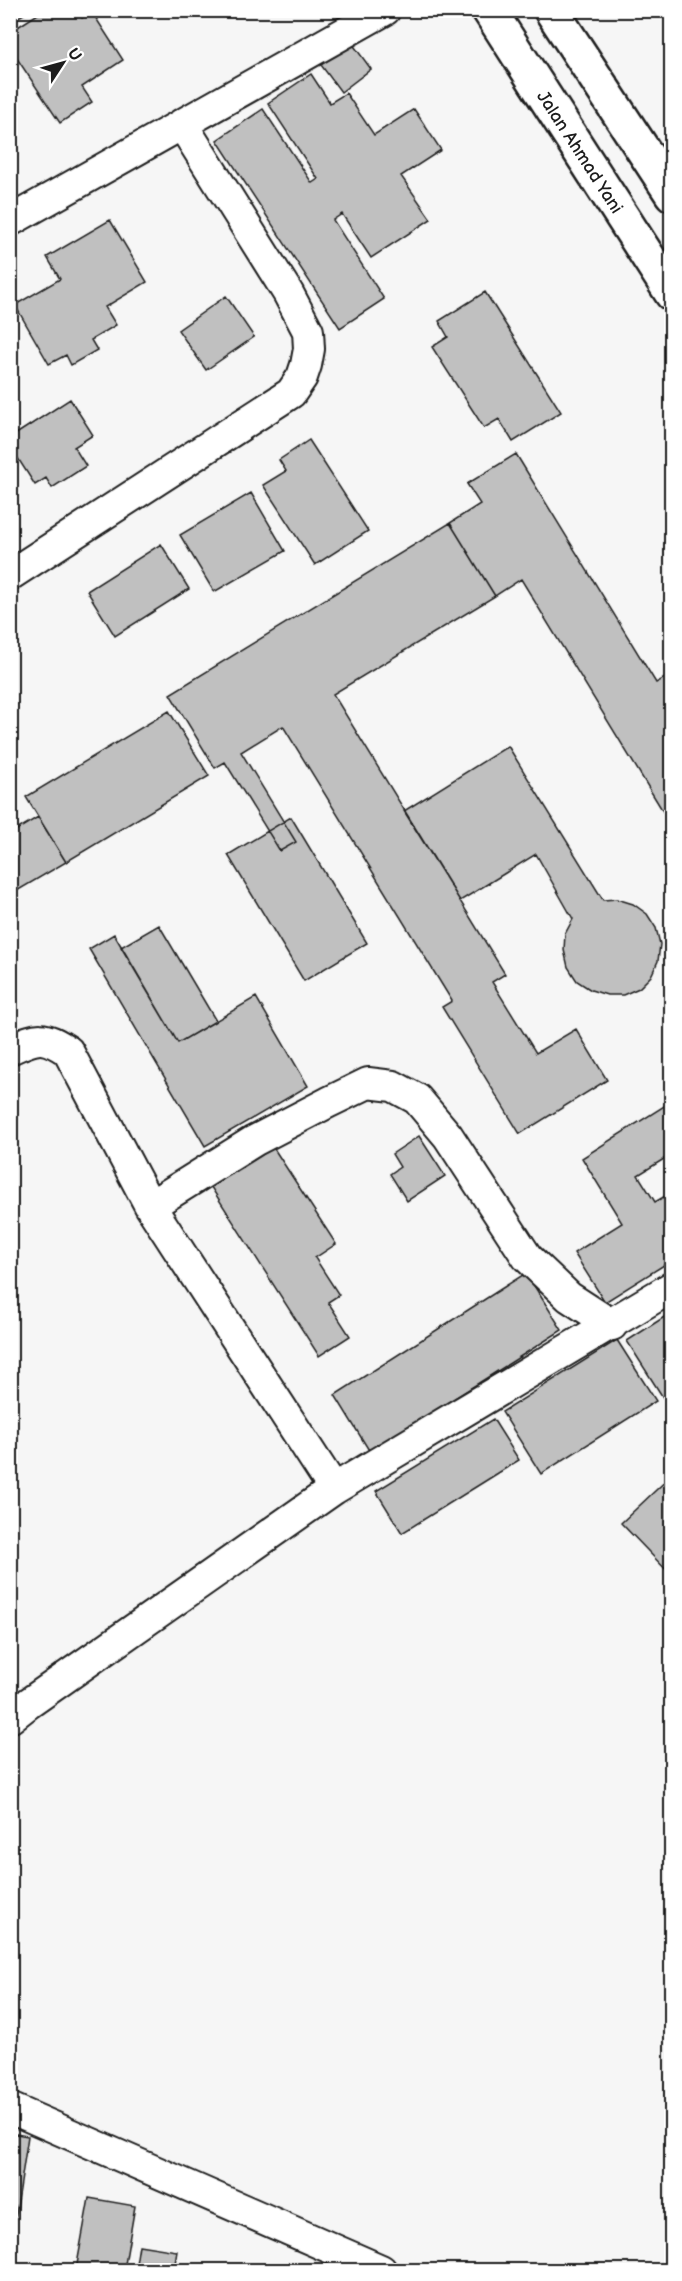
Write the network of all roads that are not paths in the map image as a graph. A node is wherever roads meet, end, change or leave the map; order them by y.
1 (385, 10) edge
2 (489, 10) edge
3 (551, 10) edge
4 (182, 124) junction
5 (672, 194) edge
6 (10, 221) edge
7 (672, 294) edge
8 (10, 575) edge
9 (10, 1050) edge
10 (150, 1206) junction
11 (672, 1287) edge
12 (612, 1325) junction
13 (334, 1489) junction
14 (10, 1718) edge
15 (10, 2108) edge
16 (381, 2271) edge

1 - 4 street
2 - 7 highway, Jalan Ahmad Yani
3 - 5 highway
4 - 6 street
4 - 8 street
9 - 10 street
10 - 12 street
10 - 13 street
11 - 12 street
12 - 13 street
13 - 14 street
15 - 16 street

